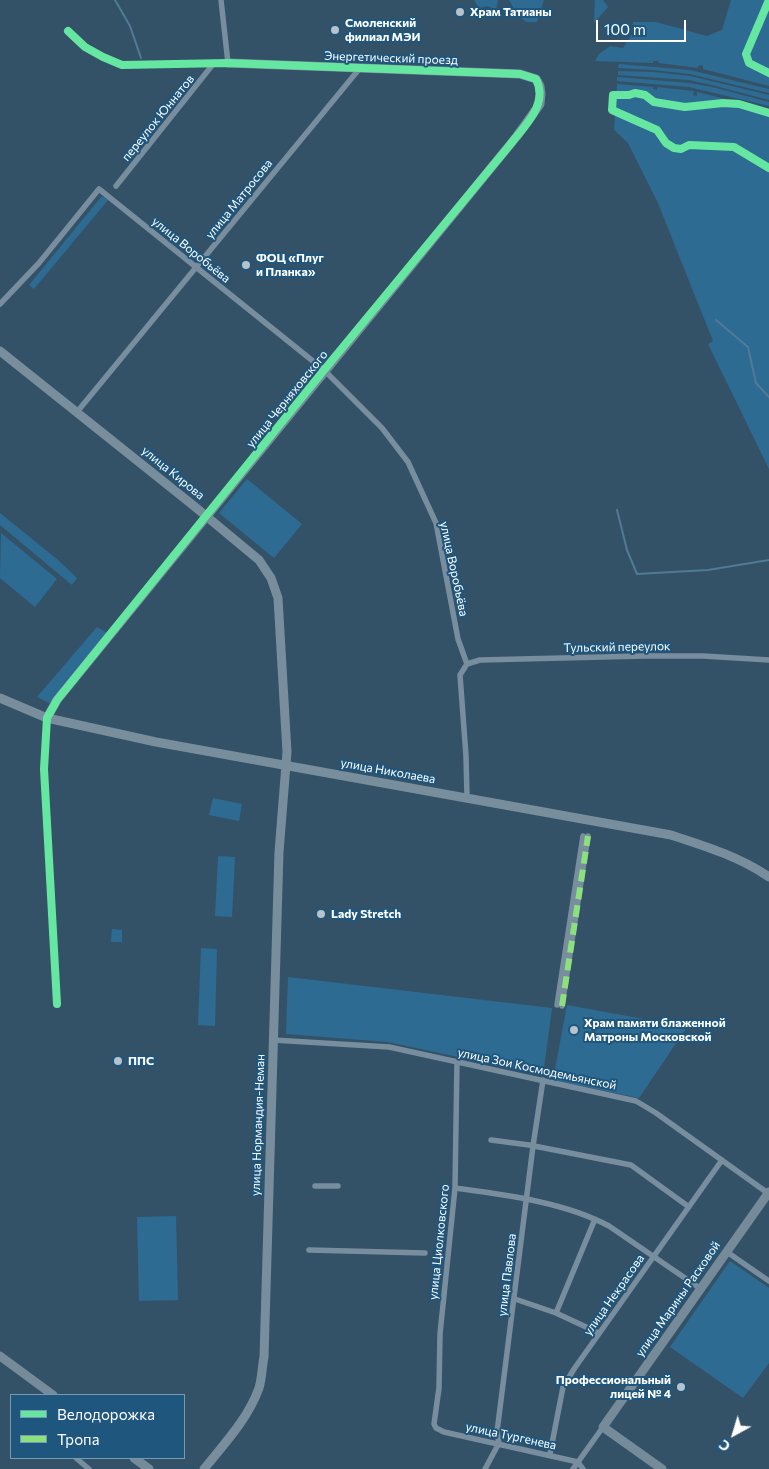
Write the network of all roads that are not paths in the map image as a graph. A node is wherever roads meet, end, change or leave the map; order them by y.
1 (221, 0) edge
2 (68, 31) dead end
3 (214, 63) junction
4 (228, 63) junction
5 (360, 68) junction
6 (541, 94) joint
7 (116, 186) dead end
8 (196, 267) junction
9 (0, 304) edge
10 (0, 351) edge
11 (324, 370) junction
12 (77, 412) junction
13 (207, 516) junction
14 (769, 660) edge
15 (466, 664) junction
16 (0, 698) edge
17 (47, 718) junction
18 (286, 765) junction
19 (467, 797) junction
20 (585, 836) dead end
21 (769, 877) edge
22 (57, 1004) dead end
23 (560, 1005) dead end
24 (273, 1040) junction
25 (457, 1061) junction
26 (544, 1080) junction
27 (491, 1140) dead end
28 (533, 1146) junction
29 (722, 1160) junction
30 (315, 1186) dead end
31 (338, 1186) dead end
32 (455, 1188) junction
33 (769, 1193) edge
34 (527, 1198) junction
35 (689, 1207) junction
36 (595, 1218) junction
37 (309, 1250) dead end
38 (727, 1252) junction
39 (425, 1253) dead end
40 (654, 1257) junction
41 (769, 1282) edge
42 (701, 1289) junction
43 (515, 1299) junction
44 (556, 1314) junction
45 (600, 1333) junction
46 (0, 1356) edge
47 (51, 1394) edge
48 (434, 1424) joint
49 (603, 1427) junction
50 (499, 1443) junction
51 (550, 1454) junction
52 (77, 1459) edge
53 (135, 1459) edge
54 (578, 1462) junction
55 (89, 1469) edge
56 (149, 1469) edge
57 (204, 1469) edge
58 (485, 1469) edge
59 (573, 1469) edge
60 (584, 1469) edge
61 (662, 1469) edge

1 - 4 street
2 - 3 street
3 - 4 street
3 - 7 street, переулок Юннатов
4 - 5 street, Энергетический проезд
5 - 6 street, Энергетический проезд
5 - 8 street, улица Матросова
6 - 11 street, улица Черняховского
8 - 9 street, улица Воробьёва
8 - 11 street, улица Воробьёва
8 - 12 street, улица Матросова
10 - 12 main road, улица Кирова
11 - 13 street, улица Черняховского
11 - 15 street, улица Воробьёва
12 - 13 main road, улица Кирова
13 - 17 street, улица Черняховского
13 - 18 main road, улица Кирова
14 - 15 street, Тульский переулок
15 - 19 street, улица Воробьёва
16 - 17 main road, улица Николаева
17 - 18 main road, улица Николаева
17 - 22 street
18 - 19 main road, улица Николаева
18 - 24 main road, улица Нормандия-Неман
19 - 21 main road, улица Николаева
20 - 23 street
24 - 25 street, улица Зои Космодемьянской
24 - 57 main road, улица Нормандия-Неман
25 - 26 street, улица Зои Космодемьянской
25 - 32 street, улица Циолковского
26 - 28 street, улица Павлова
26 - 29 street, улица Зои Космодемьянской
27 - 28 street
28 - 34 street, улица Павлова
28 - 35 street
29 - 33 street, улица Зои Космодемьянской
29 - 35 street, улица Некрасова
30 - 31 street
32 - 34 street
32 - 48 street, улица Циолковского
33 - 38 street, улица Марины Расковой
34 - 36 street
34 - 43 street, улица Павлова
35 - 40 street, улица Некрасова
36 - 40 street
36 - 44 street
37 - 39 street
38 - 41 street
38 - 42 street, улица Марины Расковой
40 - 42 street
40 - 45 street, улица Некрасова
42 - 49 street, улица Марины Расковой
43 - 44 street
43 - 50 street, улица Павлова
44 - 45 street
45 - 51 street, улица Некрасова
46 - 47 street
48 - 50 street, улица Тургенева
49 - 54 street, улица Марины Расковой
49 - 61 street
50 - 51 street, улица Тургенева
50 - 58 street, улица Павлова
51 - 54 street, улица Тургенева
52 - 55 street
53 - 56 street
54 - 59 street, улица Марины Расковой
54 - 60 street

